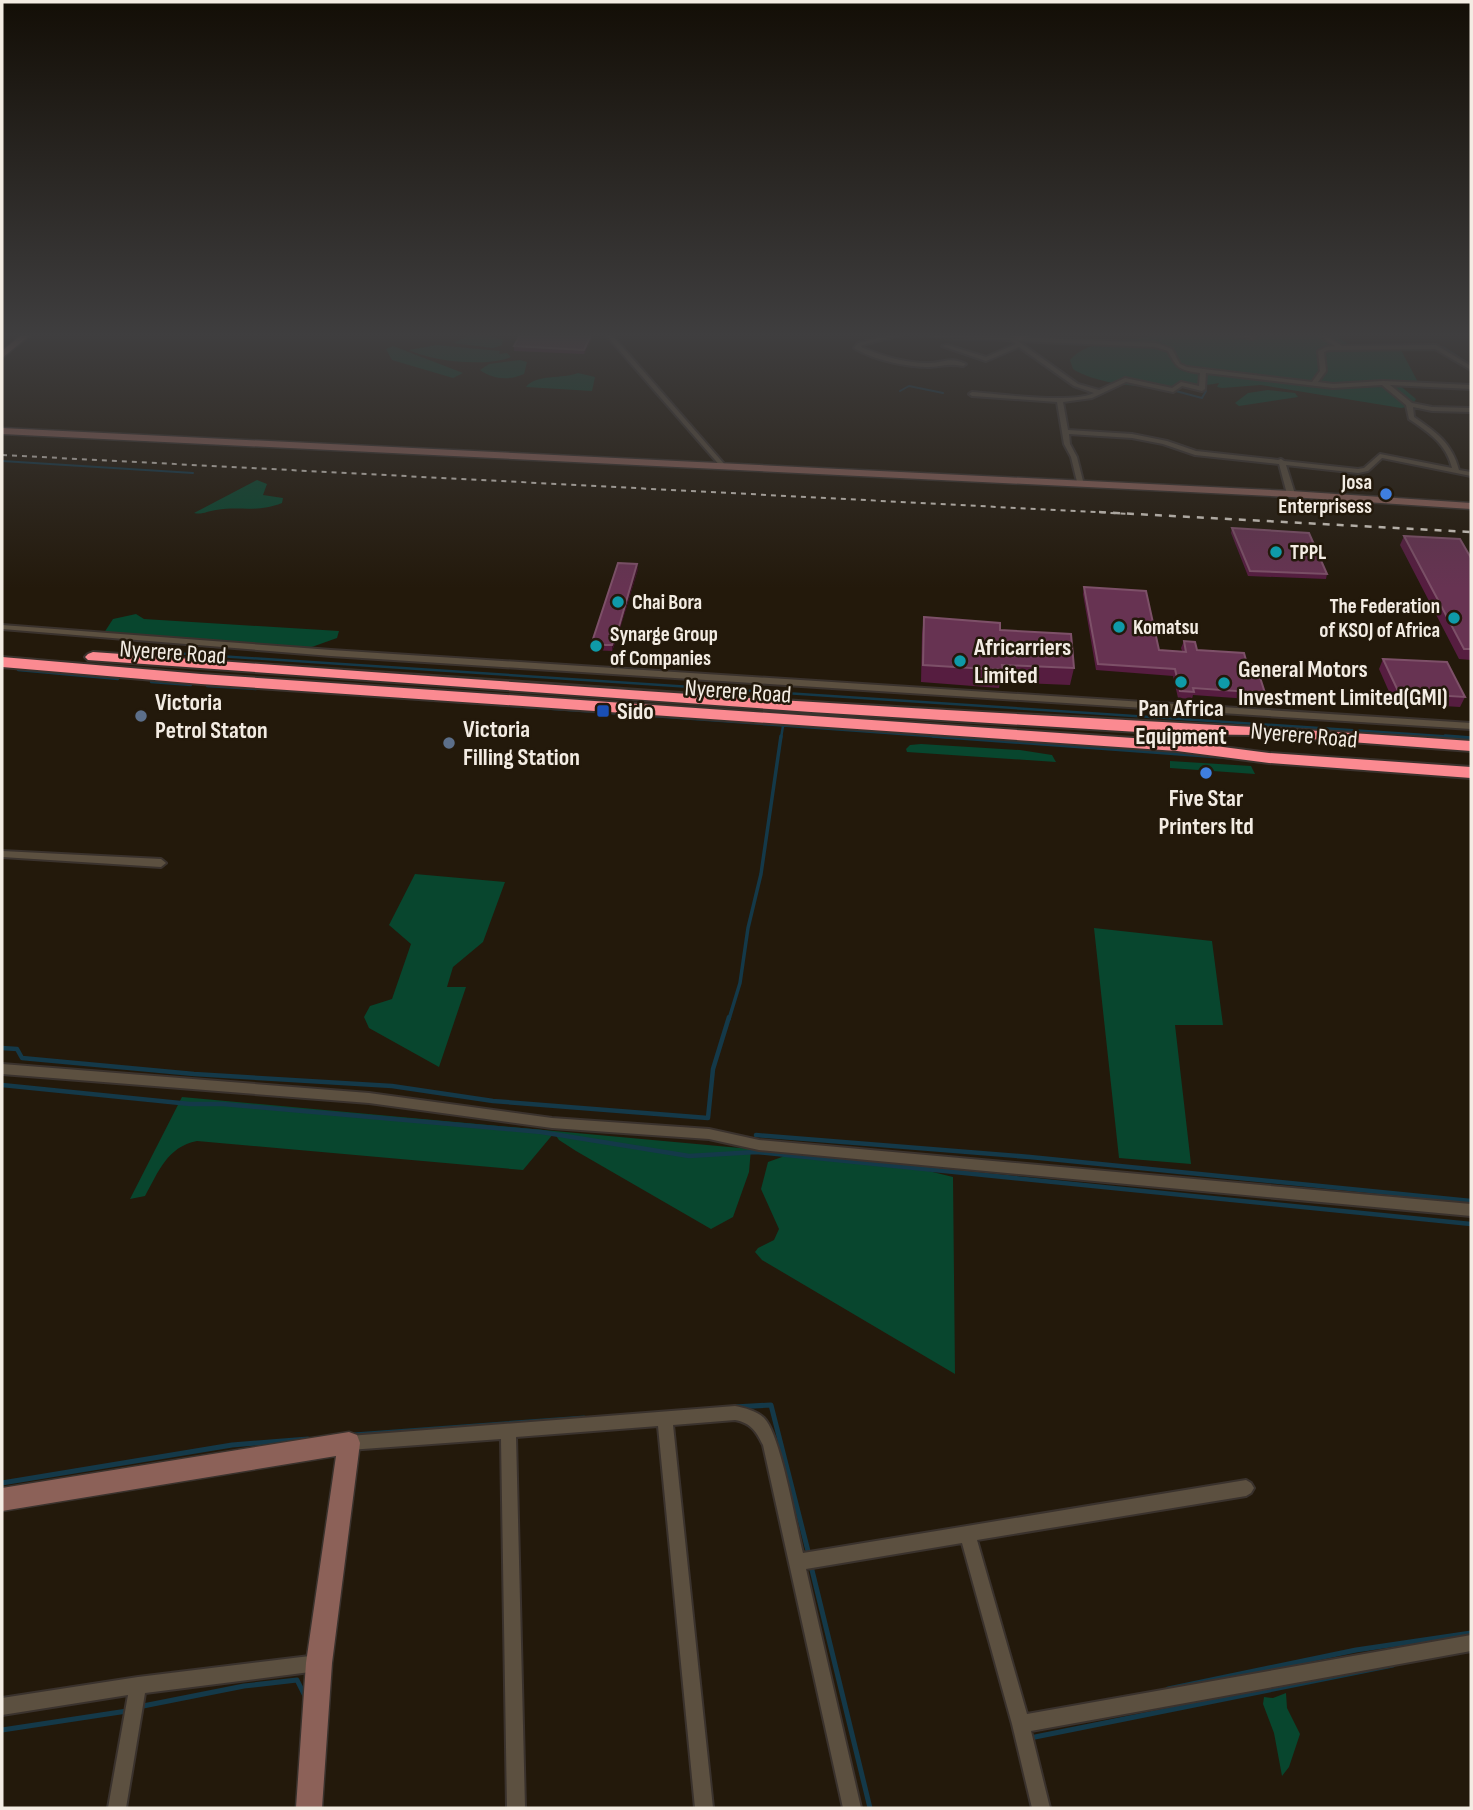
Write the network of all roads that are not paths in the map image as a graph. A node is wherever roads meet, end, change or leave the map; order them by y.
1 (683, 419) edge
2 (1064, 419) edge
3 (1413, 419) edge
4 (2, 431) edge
5 (1067, 432) junction
6 (1281, 461) junction
7 (724, 467) junction
8 (1457, 471) junction
9 (1471, 474) edge
10 (1080, 485) junction
11 (1291, 494) junction
12 (1471, 506) edge
13 (2, 627) edge
14 (2, 649) edge
15 (2, 662) edge
16 (1471, 726) edge
17 (1471, 746) edge
18 (1471, 773) edge
19 (2, 854) edge
20 (162, 863) dead end
21 (2, 1069) edge
22 (1471, 1210) edge
23 (665, 1420) junction
24 (508, 1432) junction
25 (349, 1443) junction
26 (1246, 1488) dead end
27 (2, 1499) edge
28 (968, 1535) junction
29 (799, 1562) junction
30 (1471, 1643) edge
31 (319, 1663) junction
32 (138, 1685) junction
33 (2, 1707) edge
34 (1021, 1724) junction
35 (117, 1808) edge
36 (309, 1808) edge
37 (516, 1808) edge
38 (704, 1808) edge
39 (852, 1808) edge
40 (1041, 1808) edge

1 - 7 street
2 - 5 street
3 - 8 street
4 - 7 street
5 - 6 street
5 - 10 street
6 - 8 street
6 - 11 street
7 - 10 street
8 - 9 street
10 - 11 street
11 - 12 street
13 - 16 street
14 - 17 highway, Nyerere Road
15 - 18 highway, Nyerere Road
19 - 20 street
21 - 22 street
23 - 24 street
23 - 29 street
23 - 38 street
24 - 25 street
24 - 37 street
25 - 27 street
25 - 31 street
26 - 28 street
28 - 29 street
28 - 34 street
29 - 39 street
30 - 34 street
31 - 32 street
31 - 36 street
32 - 33 street
32 - 35 street
34 - 40 street

